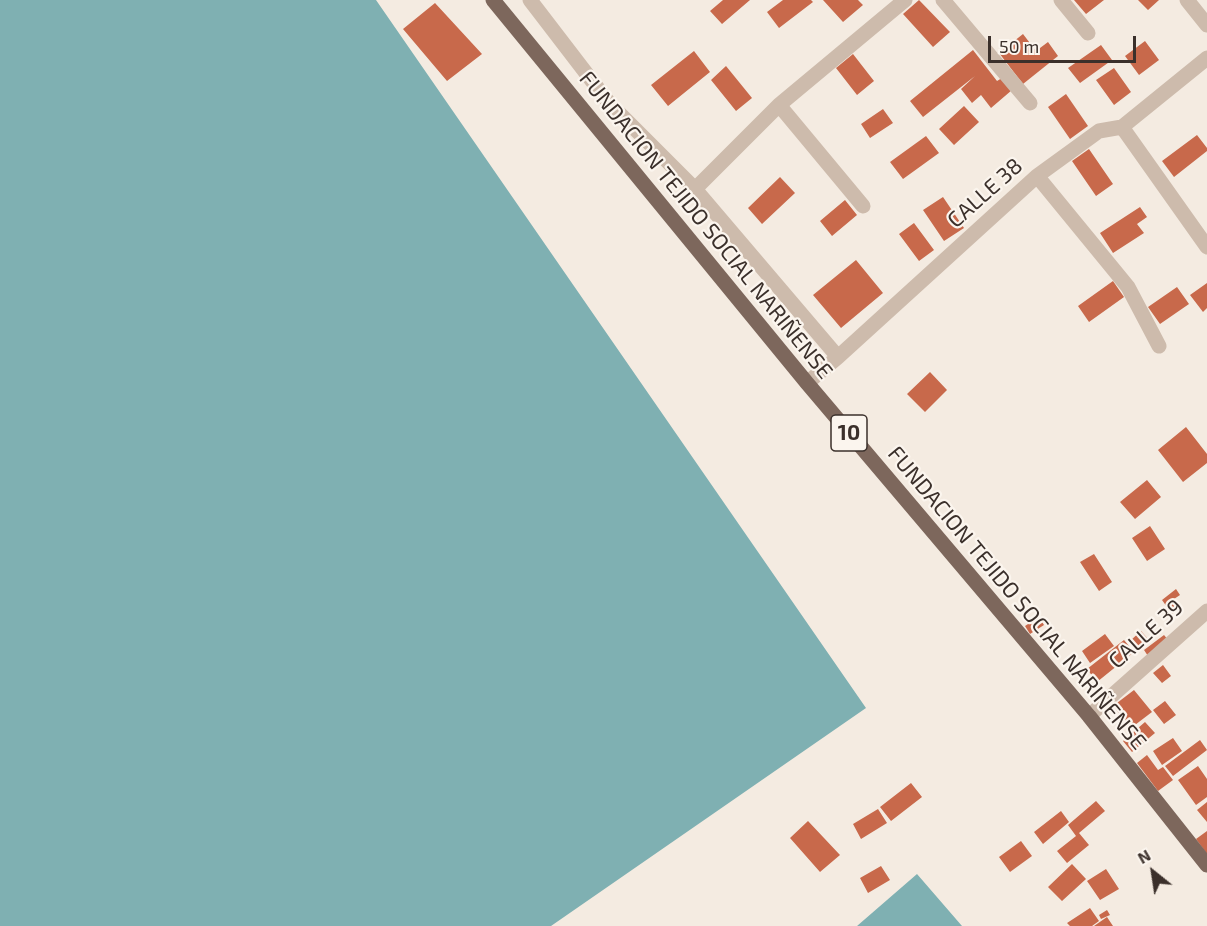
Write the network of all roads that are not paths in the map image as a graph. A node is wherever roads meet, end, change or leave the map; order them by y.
1 (494, 0) edge
2 (530, 0) edge
3 (905, 0) edge
4 (943, 0) edge
5 (1061, 0) edge
6 (1187, 0) edge
7 (1207, 25) edge
8 (1088, 33) dead end
9 (1205, 64) edge
10 (1030, 103) dead end
11 (779, 105) junction
12 (1122, 127) junction
13 (1037, 176) junction
14 (695, 189) junction
15 (863, 206) dead end
16 (1207, 247) edge
17 (1159, 346) dead end
18 (838, 357) junction
19 (807, 383) junction
20 (1207, 611) edge
21 (1089, 716) junction
22 (1207, 865) edge

1 - 19 main road, FUNDACION TEJIDO SOCIAL NARIÑENSE / 10
2 - 14 street
3 - 11 street
4 - 10 street
5 - 8 street
6 - 7 street
9 - 12 street, CALLE 38
11 - 14 street
11 - 15 street
12 - 13 street, CALLE 38
12 - 16 street
13 - 17 street
13 - 18 street, CALLE 38
14 - 18 street
18 - 19 street, CALLE 38
19 - 21 main road, FUNDACION TEJIDO SOCIAL NARIÑENSE / 10
20 - 21 street, CALLE 39
21 - 22 main road, FUNDACION TEJIDO SOCIAL NARIÑENSE / 10

